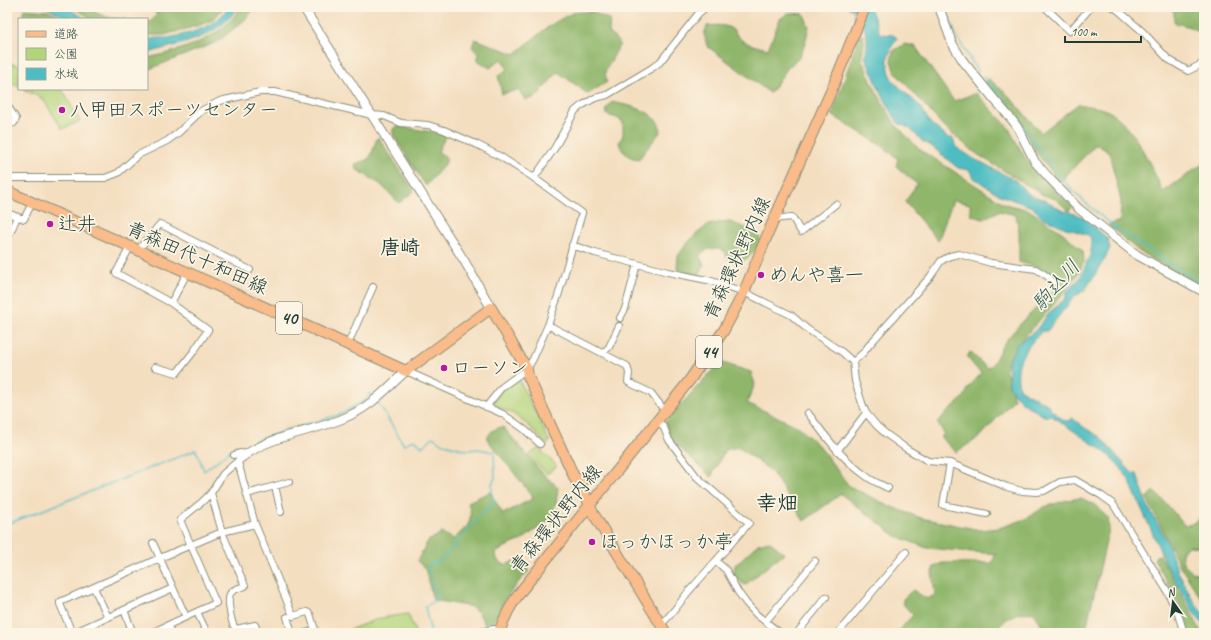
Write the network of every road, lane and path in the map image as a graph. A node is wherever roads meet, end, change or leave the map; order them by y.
1 (303, 7) edge
2 (706, 7) edge
3 (865, 7) edge
4 (939, 7) edge
5 (1045, 7) edge
6 (1091, 7) edge
7 (1113, 7) edge
8 (1204, 63) edge
9 (7, 105) edge
10 (372, 115) junction
11 (7, 125) edge
12 (7, 178) edge
13 (534, 178) junction
14 (7, 192) edge
15 (32, 203) junction
16 (836, 204) dead end
17 (7, 212) edge
18 (17, 217) junction
19 (774, 219) junction
20 (10, 233) dead end
21 (572, 245) junction
22 (134, 248) junction
23 (637, 264) junction
24 (250, 270) dead end
25 (187, 273) junction
26 (1053, 282) dead end
27 (372, 287) dead end
28 (744, 292) junction
29 (1204, 292) edge
30 (171, 303) junction
31 (491, 308) junction
32 (620, 318) dead end
33 (548, 325) junction
34 (619, 326) dead end
35 (348, 344) junction
36 (603, 353) junction
37 (853, 362) junction
38 (155, 367) dead end
39 (406, 371) junction
40 (528, 371) junction
41 (486, 407) junction
42 (665, 411) junction
43 (866, 412) junction
44 (808, 413) dead end
45 (658, 420) junction
46 (540, 444) dead end
47 (838, 451) junction
48 (239, 458) junction
49 (950, 463) junction
50 (289, 482) dead end
51 (275, 486) junction
52 (888, 488) dead end
53 (211, 493) junction
54 (247, 494) junction
55 (589, 505) junction
56 (281, 512) dead end
57 (987, 514) dead end
58 (255, 524) junction
59 (222, 532) junction
60 (153, 543) dead end
61 (191, 545) junction
62 (906, 552) dead end
63 (160, 558) junction
64 (815, 561) dead end
65 (717, 562) junction
66 (94, 588) junction
67 (173, 588) junction
68 (826, 597) dead end
69 (124, 610) junction
70 (197, 612) junction
71 (108, 617) junction
72 (186, 617) junction
73 (287, 617) dead end
74 (766, 621) junction
75 (168, 626) junction
76 (663, 629) edge
77 (316, 632) edge
78 (500, 632) edge
79 (72, 633) edge
80 (133, 633) edge
81 (152, 633) edge
82 (171, 633) edge
83 (207, 633) edge
84 (258, 633) edge
85 (292, 633) edge
86 (305, 633) edge
87 (477, 633) edge
88 (780, 633) edge
89 (797, 633) edge
90 (838, 633) edge
91 (1184, 633) edge

1 - 10 street
2 - 13 street
3 - 19 main road, 青森環状野内線 / 44
4 - 29 street
5 - 6 street
7 - 8 street
9 - 11 street
10 - 12 street
10 - 13 street
10 - 31 street
13 - 21 street
14 - 15 main road, 青森田代十和田線 / 40
15 - 18 street
15 - 22 main road, 青森田代十和田線 / 40
16 - 19 street
17 - 18 street
18 - 20 street
19 - 28 main road, 青森環状野内線 / 44
21 - 23 street
21 - 33 street
22 - 24 street
22 - 25 main road, 青森田代十和田線 / 40
22 - 30 street
23 - 28 street
23 - 32 street
25 - 30 street
25 - 35 main road, 青森田代十和田線 / 40
26 - 37 street
27 - 35 street
28 - 37 street
28 - 42 main road, 青森環状野内線 / 44
30 - 38 street
31 - 39 main road
31 - 40 main road
33 - 36 street
33 - 40 street
34 - 36 street
35 - 39 main road, 青森田代十和田線 / 40
36 - 42 street
37 - 43 street
39 - 41 street
39 - 48 street
40 - 41 street
40 - 55 main road
41 - 46 street
42 - 45 main road, 青森環状野内線 / 44
43 - 47 street
43 - 49 street
44 - 47 street
45 - 55 main road, 青森環状野内線 / 44
45 - 65 street
47 - 52 street
48 - 53 street
48 - 54 street
49 - 57 street
49 - 91 street
50 - 51 street
51 - 54 street
51 - 56 street
53 - 59 street
53 - 61 street
54 - 58 street
55 - 76 main road
55 - 78 main road, 青森環状野内線 / 44
58 - 59 street
58 - 77 street
59 - 61 street
59 - 84 street
60 - 63 street
61 - 63 street
61 - 70 street
62 - 90 street
63 - 66 street
63 - 67 street
64 - 74 street
65 - 74 street
65 - 76 street
66 - 71 street
66 - 79 street
67 - 69 street
67 - 72 street
68 - 89 street
69 - 71 street
69 - 80 street
70 - 72 street
70 - 83 street
71 - 79 street
72 - 75 street
73 - 85 street
74 - 88 street
75 - 81 street
75 - 82 street
77 - 86 street
78 - 87 street

